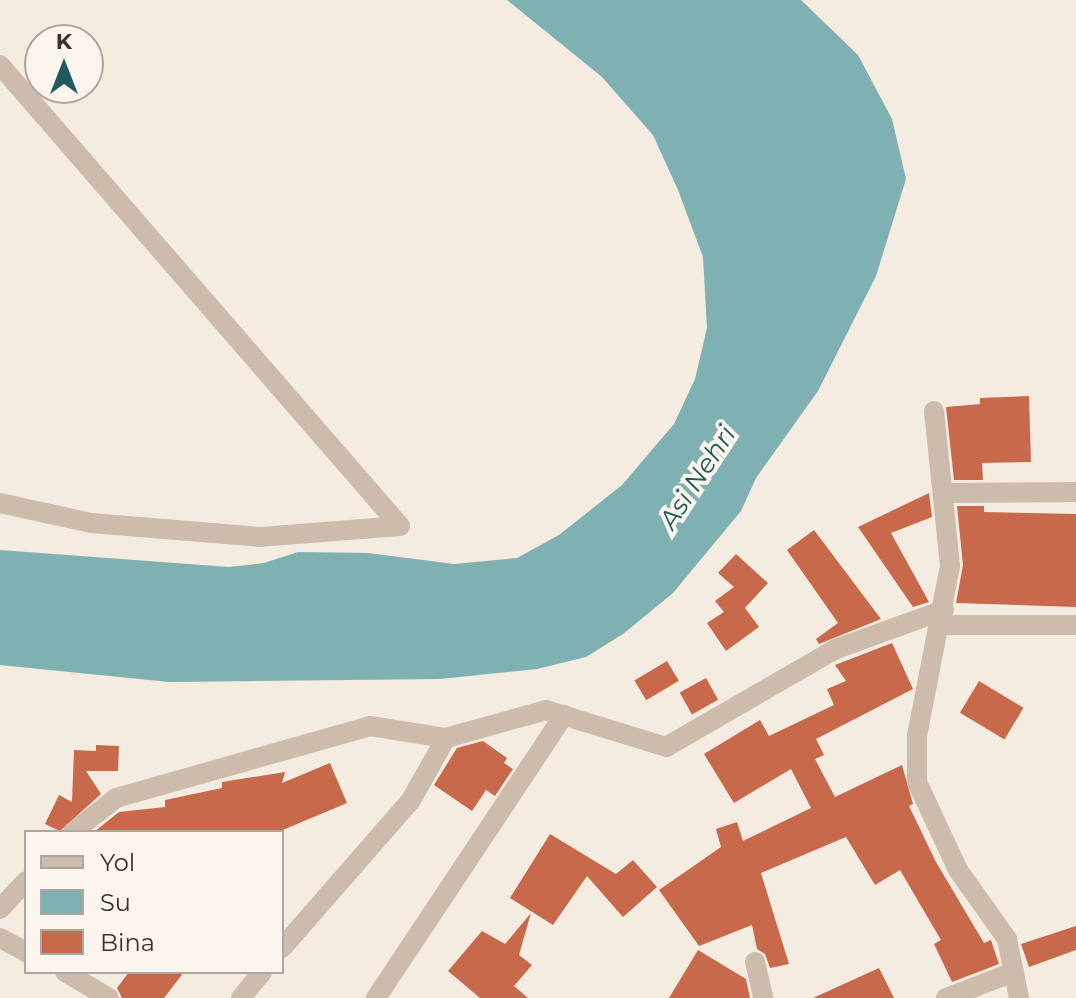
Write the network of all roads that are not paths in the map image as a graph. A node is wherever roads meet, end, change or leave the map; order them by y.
1 (0, 65) edge
2 (934, 411) dead end
3 (1076, 492) edge
4 (943, 493) junction
5 (0, 503) edge
6 (942, 617) junction
7 (1076, 625) edge
8 (564, 715) junction
9 (446, 738) junction
10 (76, 830) edge
11 (24, 883) edge
12 (0, 909) edge
13 (0, 938) edge
14 (284, 946) edge
15 (24, 951) edge
16 (755, 962) dead end
17 (1014, 972) junction
18 (68, 974) edge
19 (260, 974) edge
20 (109, 998) edge
21 (241, 998) edge
22 (376, 998) edge
23 (763, 998) edge
24 (946, 998) edge
25 (1019, 998) edge

1 - 5 street
2 - 4 street
3 - 4 street
4 - 6 street
6 - 7 street
6 - 8 street
6 - 17 street
8 - 9 street
8 - 22 street
9 - 10 street
9 - 14 street
11 - 12 street
13 - 15 street
16 - 23 street
17 - 24 street
17 - 25 street
18 - 20 street
19 - 21 street

